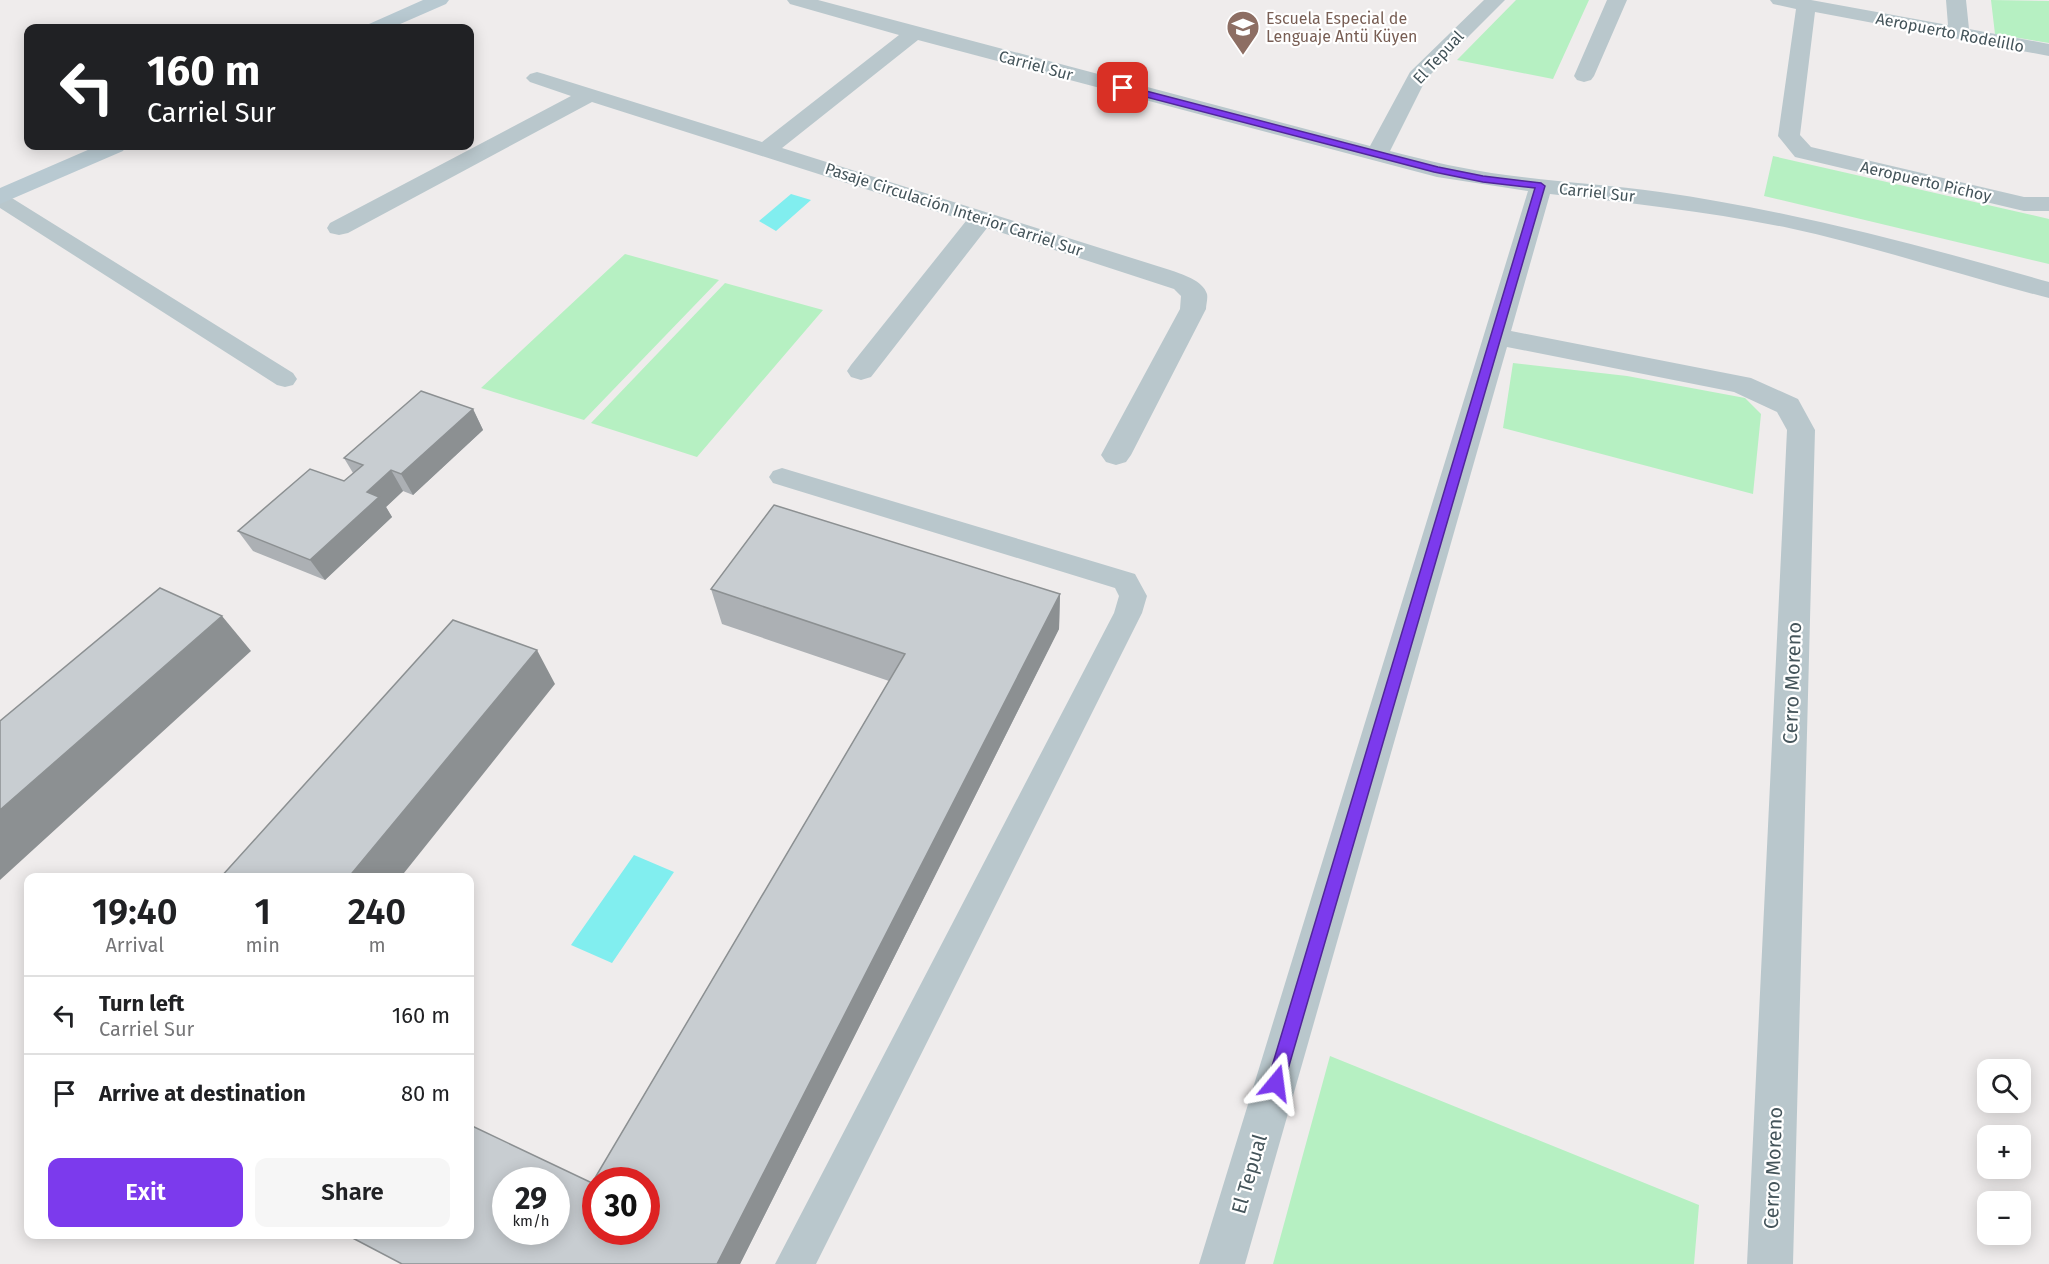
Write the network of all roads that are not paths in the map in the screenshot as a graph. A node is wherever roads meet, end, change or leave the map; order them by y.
1 (439, 0) edge
2 (797, 0) edge
3 (1495, 0) edge
4 (1617, 0) edge
5 (1780, 0) edge
6 (1956, 0) edge
7 (1806, 5) junction
8 (385, 24) edge
9 (914, 33) junction
10 (1959, 34) junction
11 (2048, 50) edge
12 (2049, 73) edge
13 (1584, 76) dead end
14 (537, 78) dead end
15 (591, 94) junction
16 (767, 149) junction
17 (107, 150) edge
18 (1377, 155) junction
19 (1541, 186) junction
20 (0, 198) edge
21 (2049, 204) edge
22 (981, 219) junction
23 (339, 228) dead end
24 (2049, 290) edge
25 (1496, 336) junction
26 (861, 371) dead end
27 (285, 379) dead end
28 (1116, 455) dead end
29 (782, 477) dead end
30 (795, 1264) edge
31 (1222, 1264) edge
32 (1770, 1264) edge

1 - 8 street
2 - 9 street, Carriel Sur
3 - 18 street, El Tepual
4 - 13 street
5 - 7 street, Aeropuerto Rodelillo
6 - 10 street
7 - 10 street, Aeropuerto Rodelillo
7 - 21 street, Aeropuerto Pichoy
9 - 16 street
9 - 18 street, Carriel Sur
10 - 11 street, Aeropuerto Rodelillo
11 - 12 street
14 - 15 street, Pasaje Circulación Interior Carriel Sur
15 - 16 street, Pasaje Circulación Interior Carriel Sur
15 - 23 street
16 - 22 street, Pasaje Circulación Interior Carriel Sur
17 - 20 street
18 - 19 street, Carriel Sur
19 - 24 street, Carriel Sur
19 - 25 street, El Tepual
20 - 27 lane
22 - 26 street
22 - 28 street, Pasaje Circulación Interior Carriel Sur
25 - 31 street, El Tepual
25 - 32 street, Cerro Moreno
29 - 30 lane

